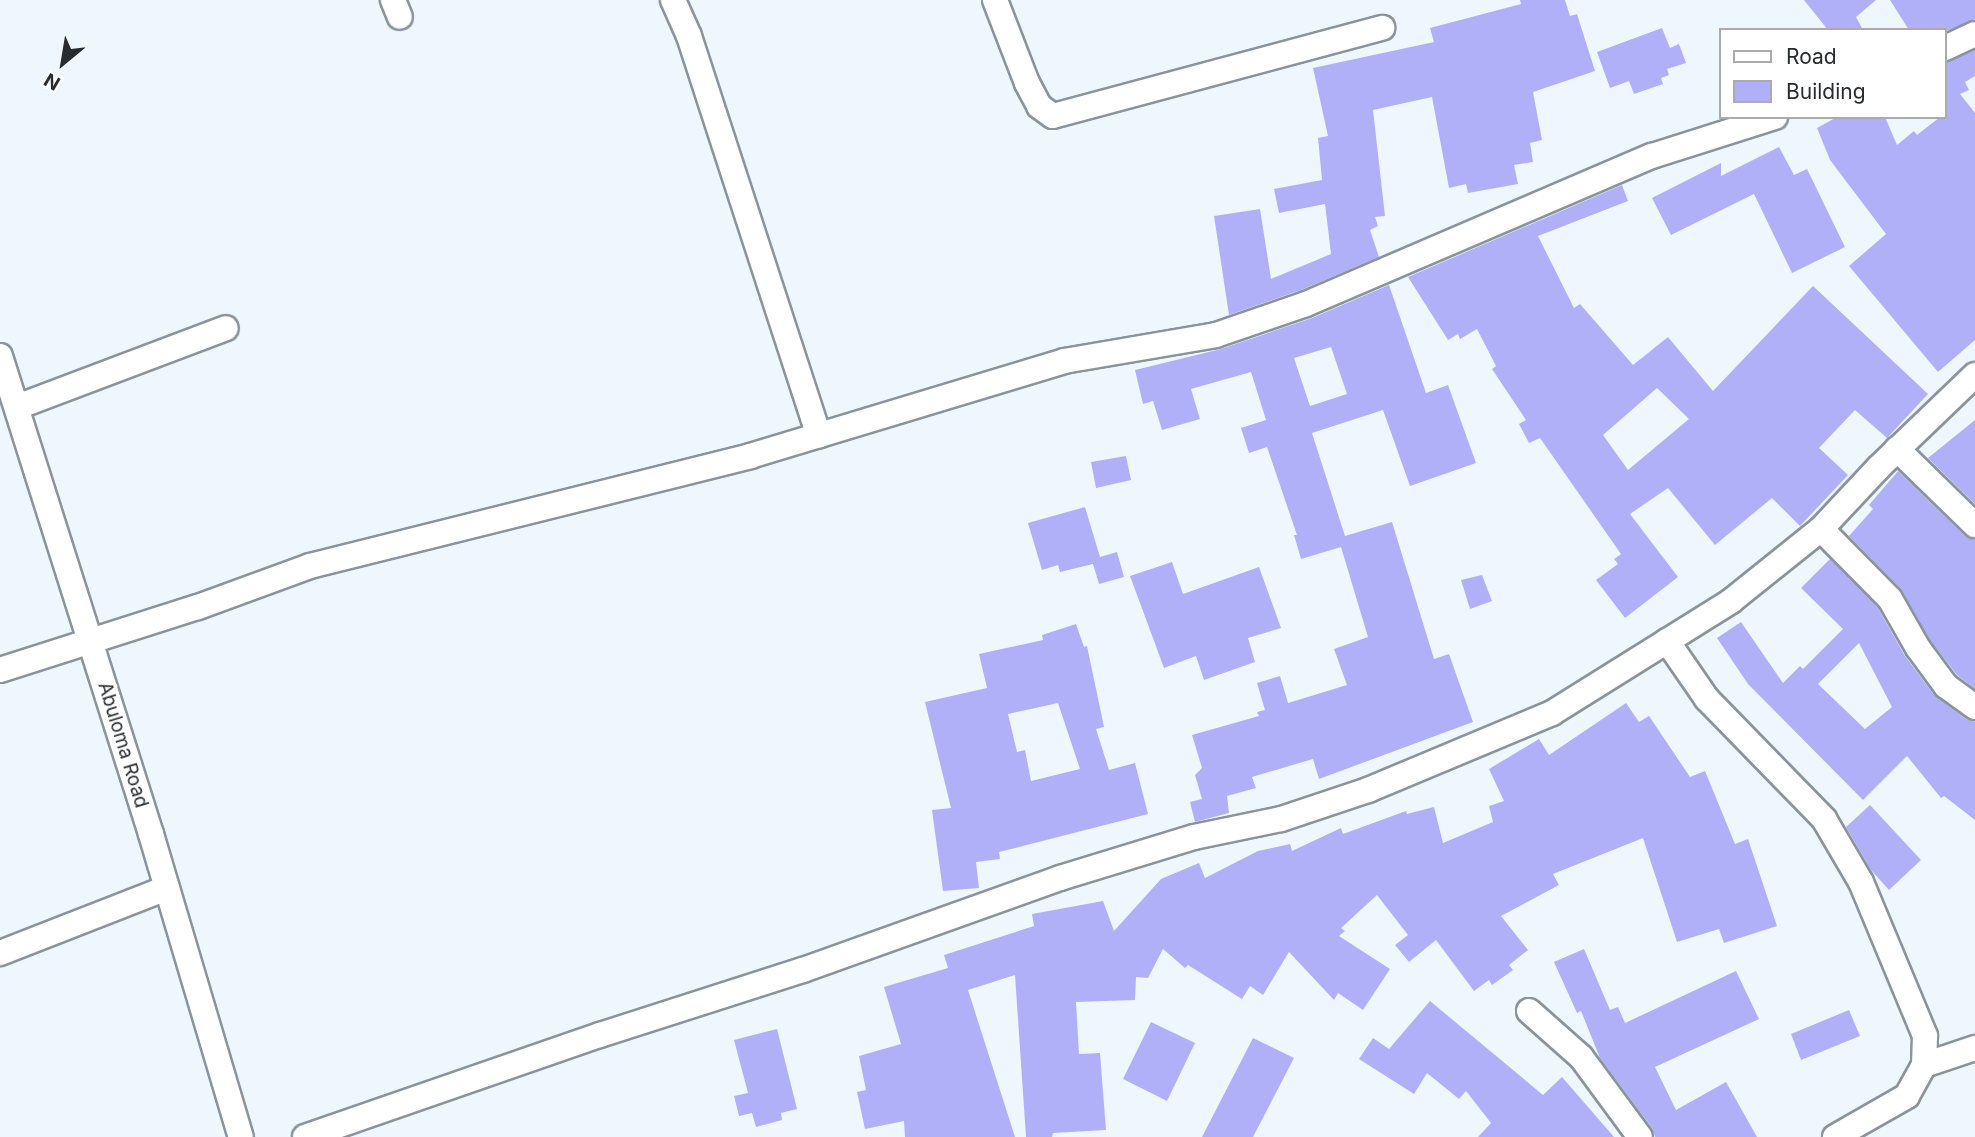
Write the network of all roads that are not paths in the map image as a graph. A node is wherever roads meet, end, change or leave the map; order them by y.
1 (673, 0) edge
2 (995, 0) edge
3 (1382, 28) dead end
4 (1975, 34) edge
5 (1947, 47) edge
6 (1769, 119) edge
7 (226, 328) dead end
8 (0, 356) edge
9 (1975, 374) edge
10 (17, 407) junction
11 (819, 435) junction
12 (1897, 449) junction
13 (1975, 524) edge
14 (1821, 529) junction
15 (91, 641) junction
16 (1667, 641) junction
17 (0, 670) edge
18 (1975, 707) edge
19 (167, 888) junction
20 (0, 953) edge
21 (1529, 1011) dead end
22 (1975, 1048) edge
23 (1924, 1065) junction
24 (241, 1137) edge
25 (305, 1137) edge
26 (1640, 1137) edge
27 (1835, 1137) edge

1 - 11 street
2 - 3 street
4 - 5 street
6 - 11 street
7 - 10 street
8 - 10 street, Abuloma Road
9 - 12 street
10 - 15 street, Abuloma Road
11 - 15 street
12 - 13 street
12 - 14 street
14 - 16 street
14 - 18 street
15 - 17 street
15 - 19 street, Abuloma Road
16 - 23 street
16 - 25 street
19 - 20 street
19 - 24 street, Abuloma Road
21 - 26 street
22 - 23 street
23 - 27 street

